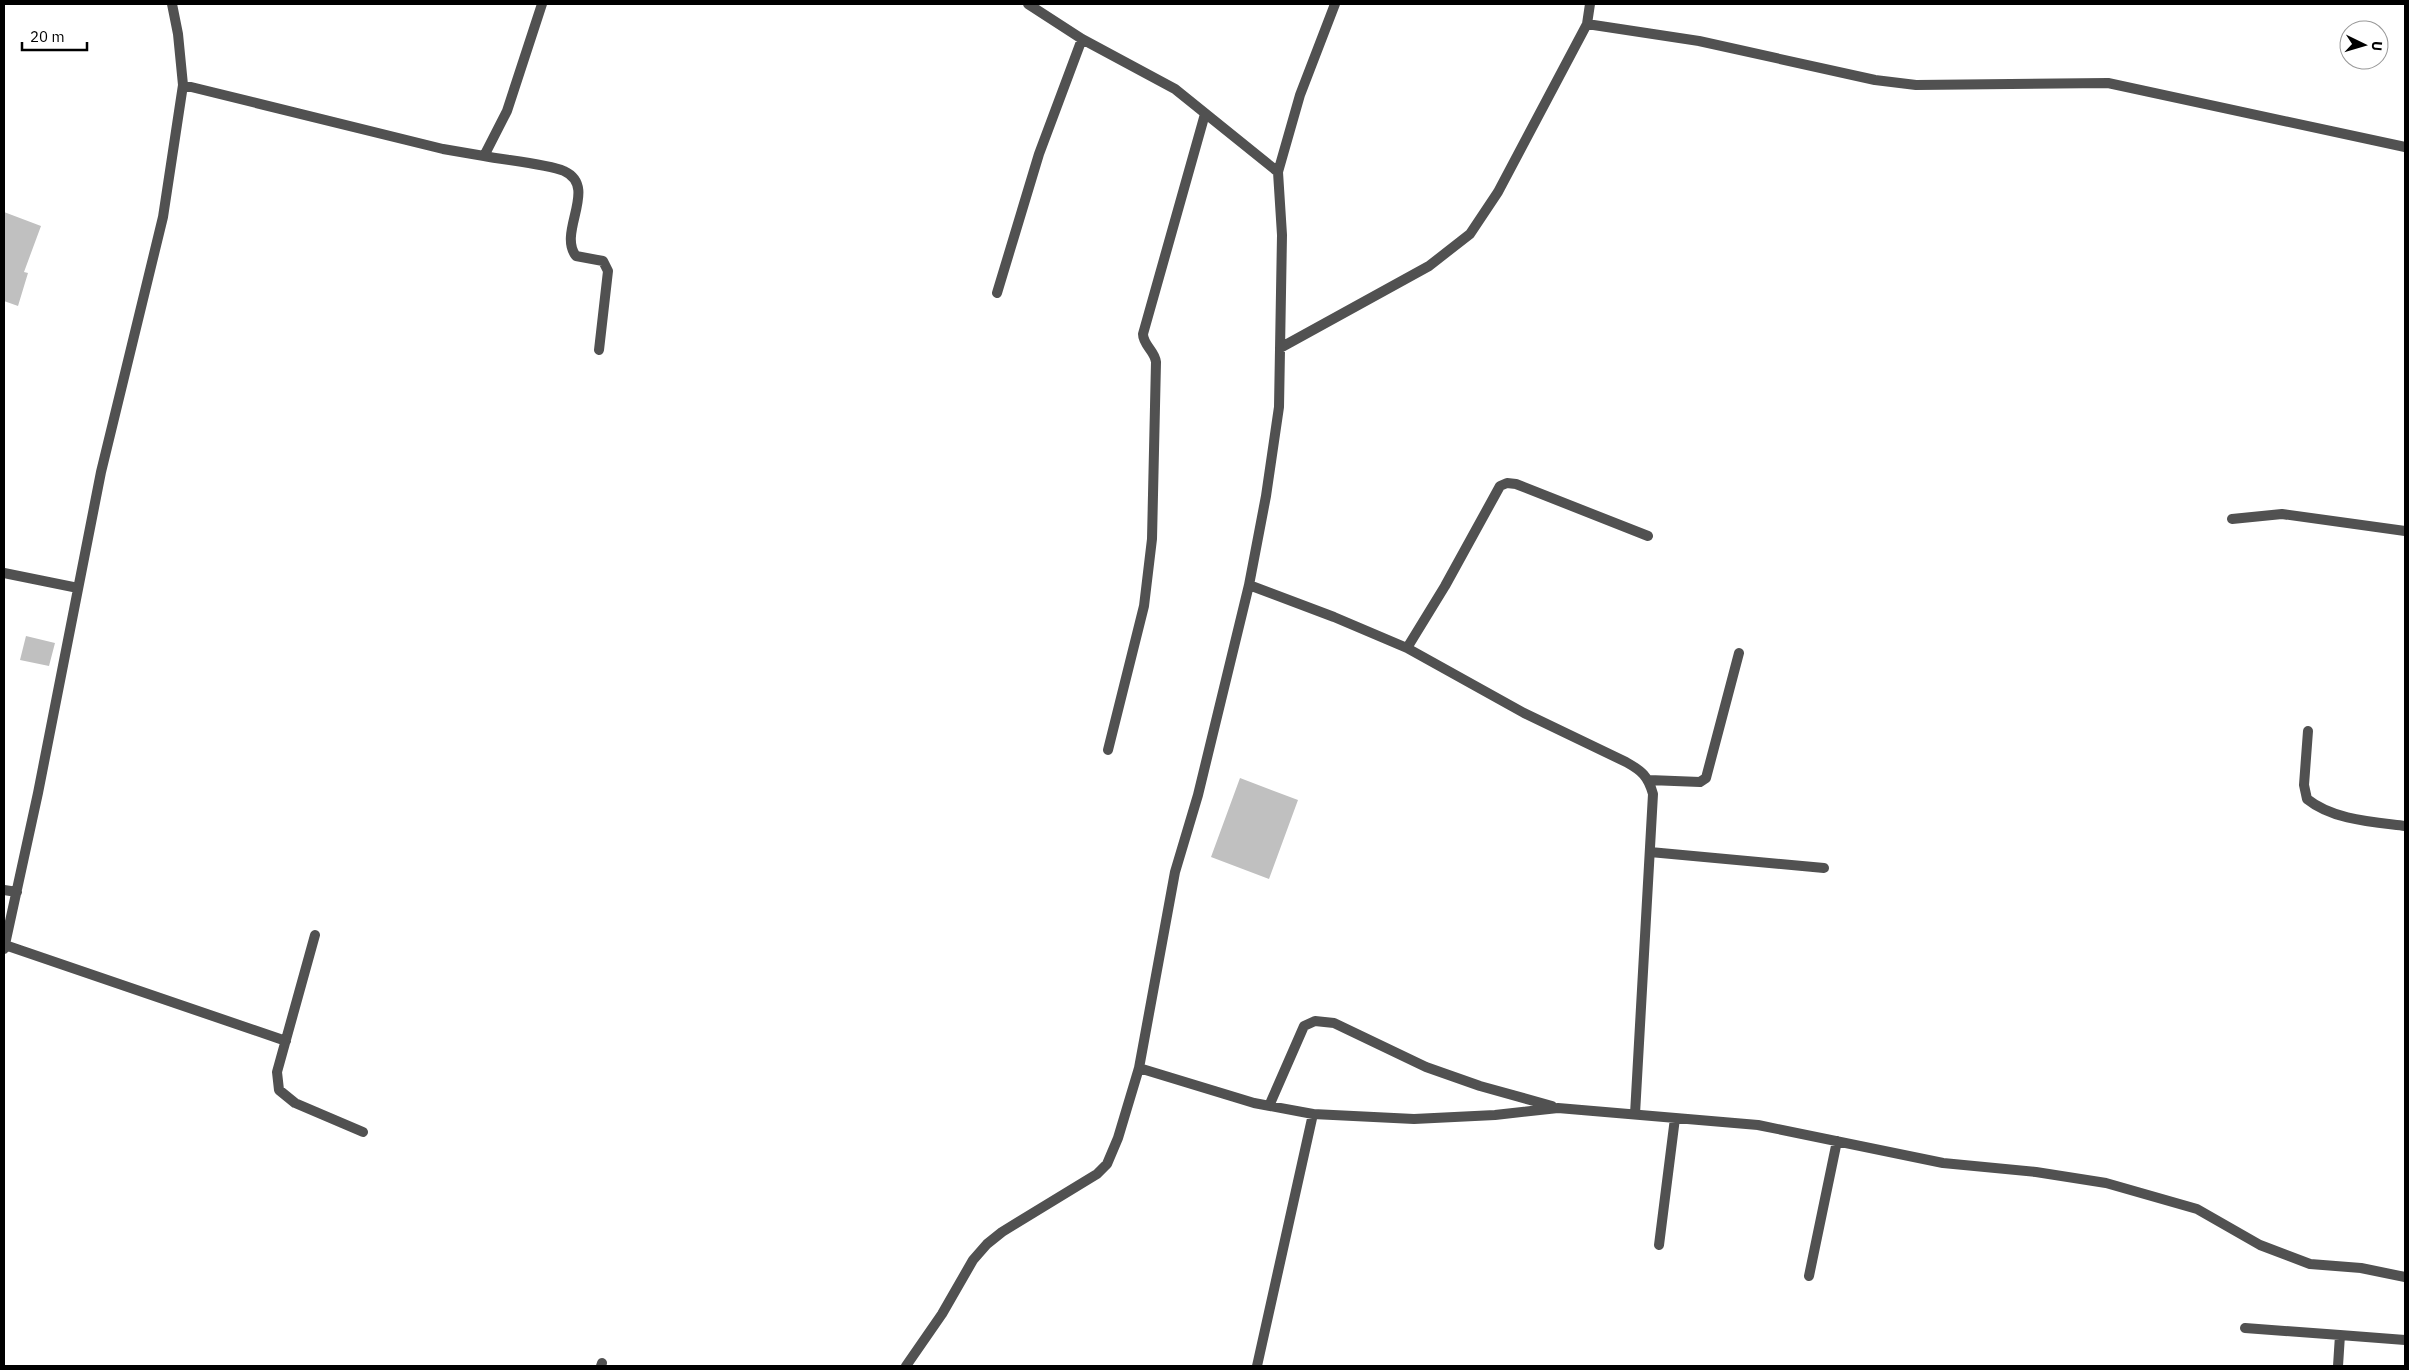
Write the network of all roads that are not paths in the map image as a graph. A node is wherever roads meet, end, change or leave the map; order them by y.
1 (172, 4) edge
2 (542, 4) edge
3 (1028, 4) edge
4 (1335, 4) edge
5 (1590, 4) edge
6 (1587, 24) junction
7 (1082, 39) junction
8 (183, 85) junction
9 (1205, 114) junction
10 (2405, 147) edge
11 (484, 156) junction
12 (1278, 172) junction
13 (996, 293) dead end
14 (1280, 348) junction
15 (598, 350) dead end
16 (2232, 519) dead end
17 (2405, 531) edge
18 (1648, 536) dead end
19 (4, 573) edge
20 (1249, 585) junction
21 (78, 588) junction
22 (1407, 648) junction
23 (1739, 653) dead end
24 (2308, 731) dead end
25 (1108, 750) dead end
26 (1649, 780) junction
27 (2405, 826) edge
28 (1650, 852) junction
29 (1824, 868) dead end
30 (4, 890) edge
31 (17, 892) junction
32 (7, 921) edge
33 (315, 935) dead end
34 (4, 947) edge
35 (286, 1041) junction
36 (1139, 1068) junction
37 (1269, 1106) junction
38 (1558, 1108) junction
39 (1313, 1114) junction
40 (1635, 1114) junction
41 (1675, 1118) junction
42 (363, 1132) dead end
43 (1837, 1141) junction
44 (1659, 1245) dead end
45 (1809, 1276) dead end
46 (2405, 1277) edge
47 (2245, 1328) dead end
48 (2340, 1335) junction
49 (2405, 1340) edge
50 (906, 1366) edge
51 (1257, 1366) edge
52 (2338, 1366) edge

1 - 8 street
2 - 11 street
3 - 7 street
4 - 12 street
5 - 6 street
6 - 10 street
6 - 14 street
7 - 9 street
7 - 13 street
8 - 11 street
8 - 21 street
9 - 12 street
9 - 25 street
11 - 15 street
12 - 14 street
14 - 20 street
16 - 17 street
18 - 22 street
19 - 21 street
20 - 22 street
20 - 36 street
21 - 31 street
22 - 26 street
23 - 26 street
24 - 27 street
26 - 28 street
28 - 29 street
28 - 40 street
30 - 31 street
31 - 32 street
32 - 34 street
33 - 35 street
34 - 35 street
35 - 42 street
36 - 37 street
36 - 50 street
37 - 38 street
37 - 39 street
38 - 39 street
38 - 40 street
39 - 51 street
40 - 41 street
41 - 43 street
41 - 44 street
43 - 45 street
43 - 46 street
47 - 48 street
48 - 49 street
48 - 52 street

